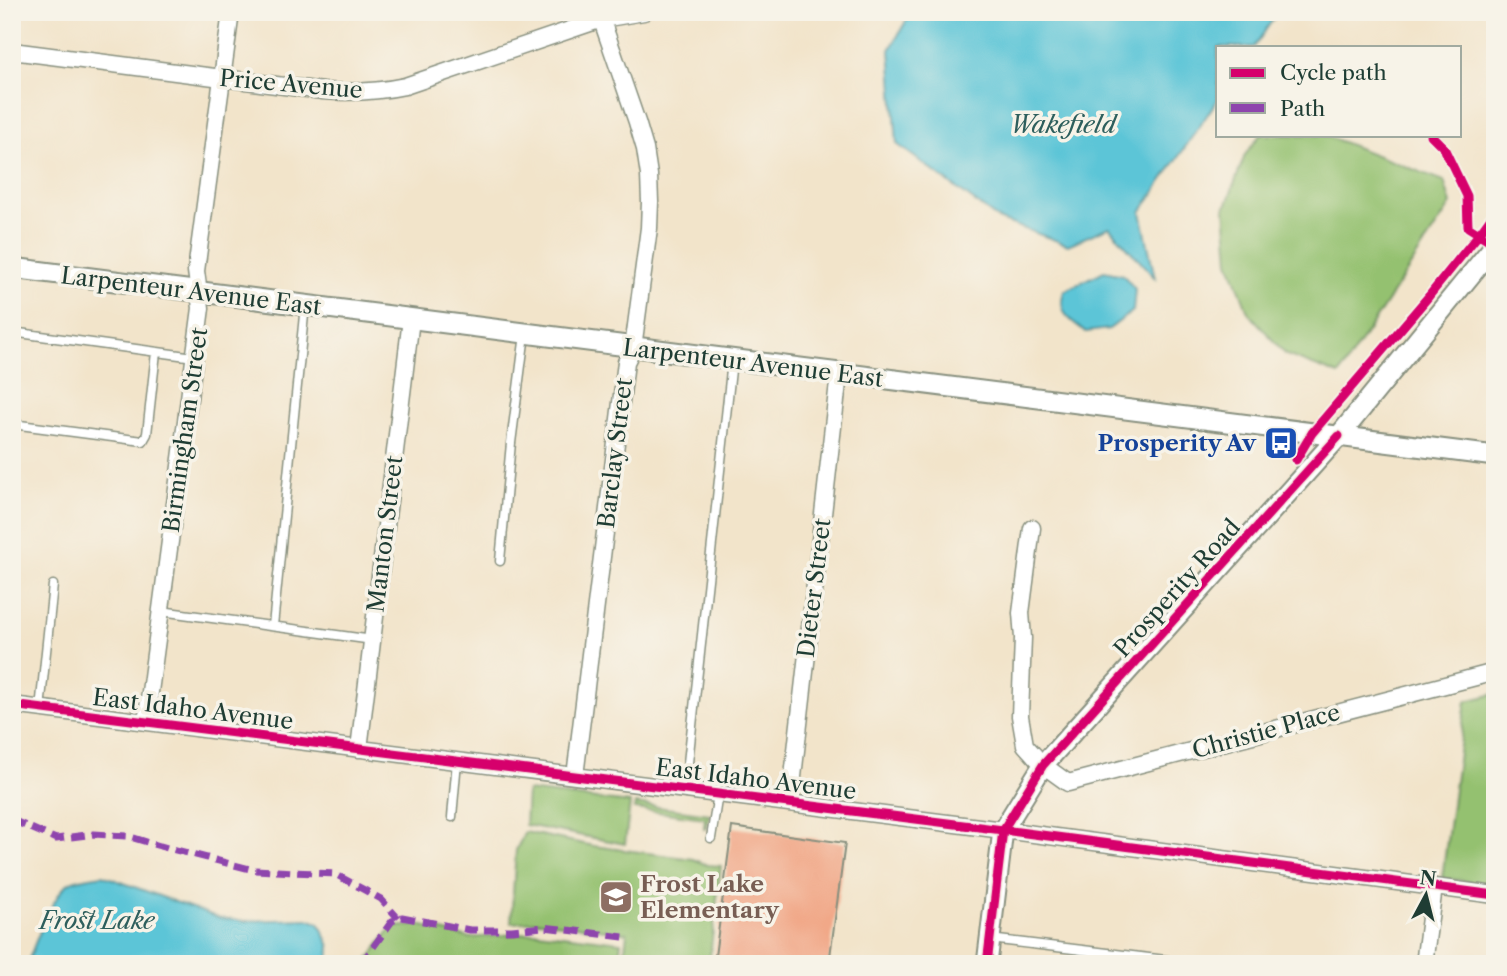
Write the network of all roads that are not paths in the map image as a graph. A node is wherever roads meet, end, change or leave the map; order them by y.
1 (231, 12) edge
2 (644, 12) edge
3 (601, 15) edge
4 (12, 51) edge
5 (223, 78) junction
6 (1495, 245) edge
7 (12, 268) edge
8 (199, 292) junction
9 (305, 305) junction
10 (411, 319) junction
11 (12, 332) edge
12 (525, 334) junction
13 (633, 348) junction
14 (156, 352) junction
15 (194, 357) junction
16 (732, 360) junction
17 (839, 374) junction
18 (12, 424) edge
19 (1339, 436) junction
20 (1495, 456) edge
21 (1031, 528) dead end
22 (500, 561) dead end
23 (53, 585) dead end
24 (161, 611) junction
25 (273, 626) junction
26 (373, 640) junction
27 (1495, 671) edge
28 (12, 705) edge
29 (40, 709) junction
30 (146, 722) junction
31 (359, 749) junction
32 (457, 761) junction
33 (1043, 765) junction
34 (575, 776) junction
35 (685, 790) junction
36 (719, 794) junction
37 (790, 803) junction
38 (452, 817) dead end
39 (1003, 830) junction
40 (711, 838) dead end
41 (1434, 887) junction
42 (1495, 894) edge
43 (990, 939) junction
44 (987, 964) edge
45 (1199, 964) edge
46 (1424, 964) edge

1 - 5 street, Birmingham Street
2 - 3 street, Price Avenue
3 - 5 street, Price Avenue
3 - 13 street, Barclay Street
4 - 5 street, Price Avenue
5 - 8 street, Birmingham Street
6 - 19 street, Prosperity Road
7 - 8 street, Larpenteur Avenue East
8 - 9 street, Larpenteur Avenue East
8 - 15 street, Birmingham Street
9 - 10 street, Larpenteur Avenue East
9 - 25 lane
10 - 12 street, Larpenteur Avenue East
10 - 26 street, Manton Street
11 - 14 lane
12 - 13 street, Larpenteur Avenue East
12 - 22 lane
13 - 16 street, Larpenteur Avenue East
13 - 34 street, Barclay Street
14 - 15 lane
14 - 18 lane
15 - 24 street, Birmingham Street
16 - 17 street, Larpenteur Avenue East
16 - 35 lane
17 - 19 street, Larpenteur Avenue East
17 - 37 street, Dieter Street
19 - 20 street, Larpenteur Avenue East
19 - 33 street, Prosperity Road
21 - 33 street
23 - 29 lane
24 - 25 lane
24 - 30 street, Birmingham Street
25 - 26 lane
26 - 31 street, Manton Street
27 - 33 street, Christie Place
28 - 29 street, East Idaho Avenue
29 - 30 street, East Idaho Avenue
30 - 31 street, East Idaho Avenue
31 - 32 street, East Idaho Avenue
32 - 34 street, East Idaho Avenue
32 - 38 lane
33 - 39 street, Prosperity Road
34 - 35 street, East Idaho Avenue
35 - 36 street, East Idaho Avenue
36 - 37 street, East Idaho Avenue
36 - 40 lane
37 - 39 street, East Idaho Avenue
39 - 41 street, East Idaho Avenue
39 - 43 street
41 - 42 street, East Idaho Avenue
41 - 46 street
43 - 44 street
43 - 45 lane

